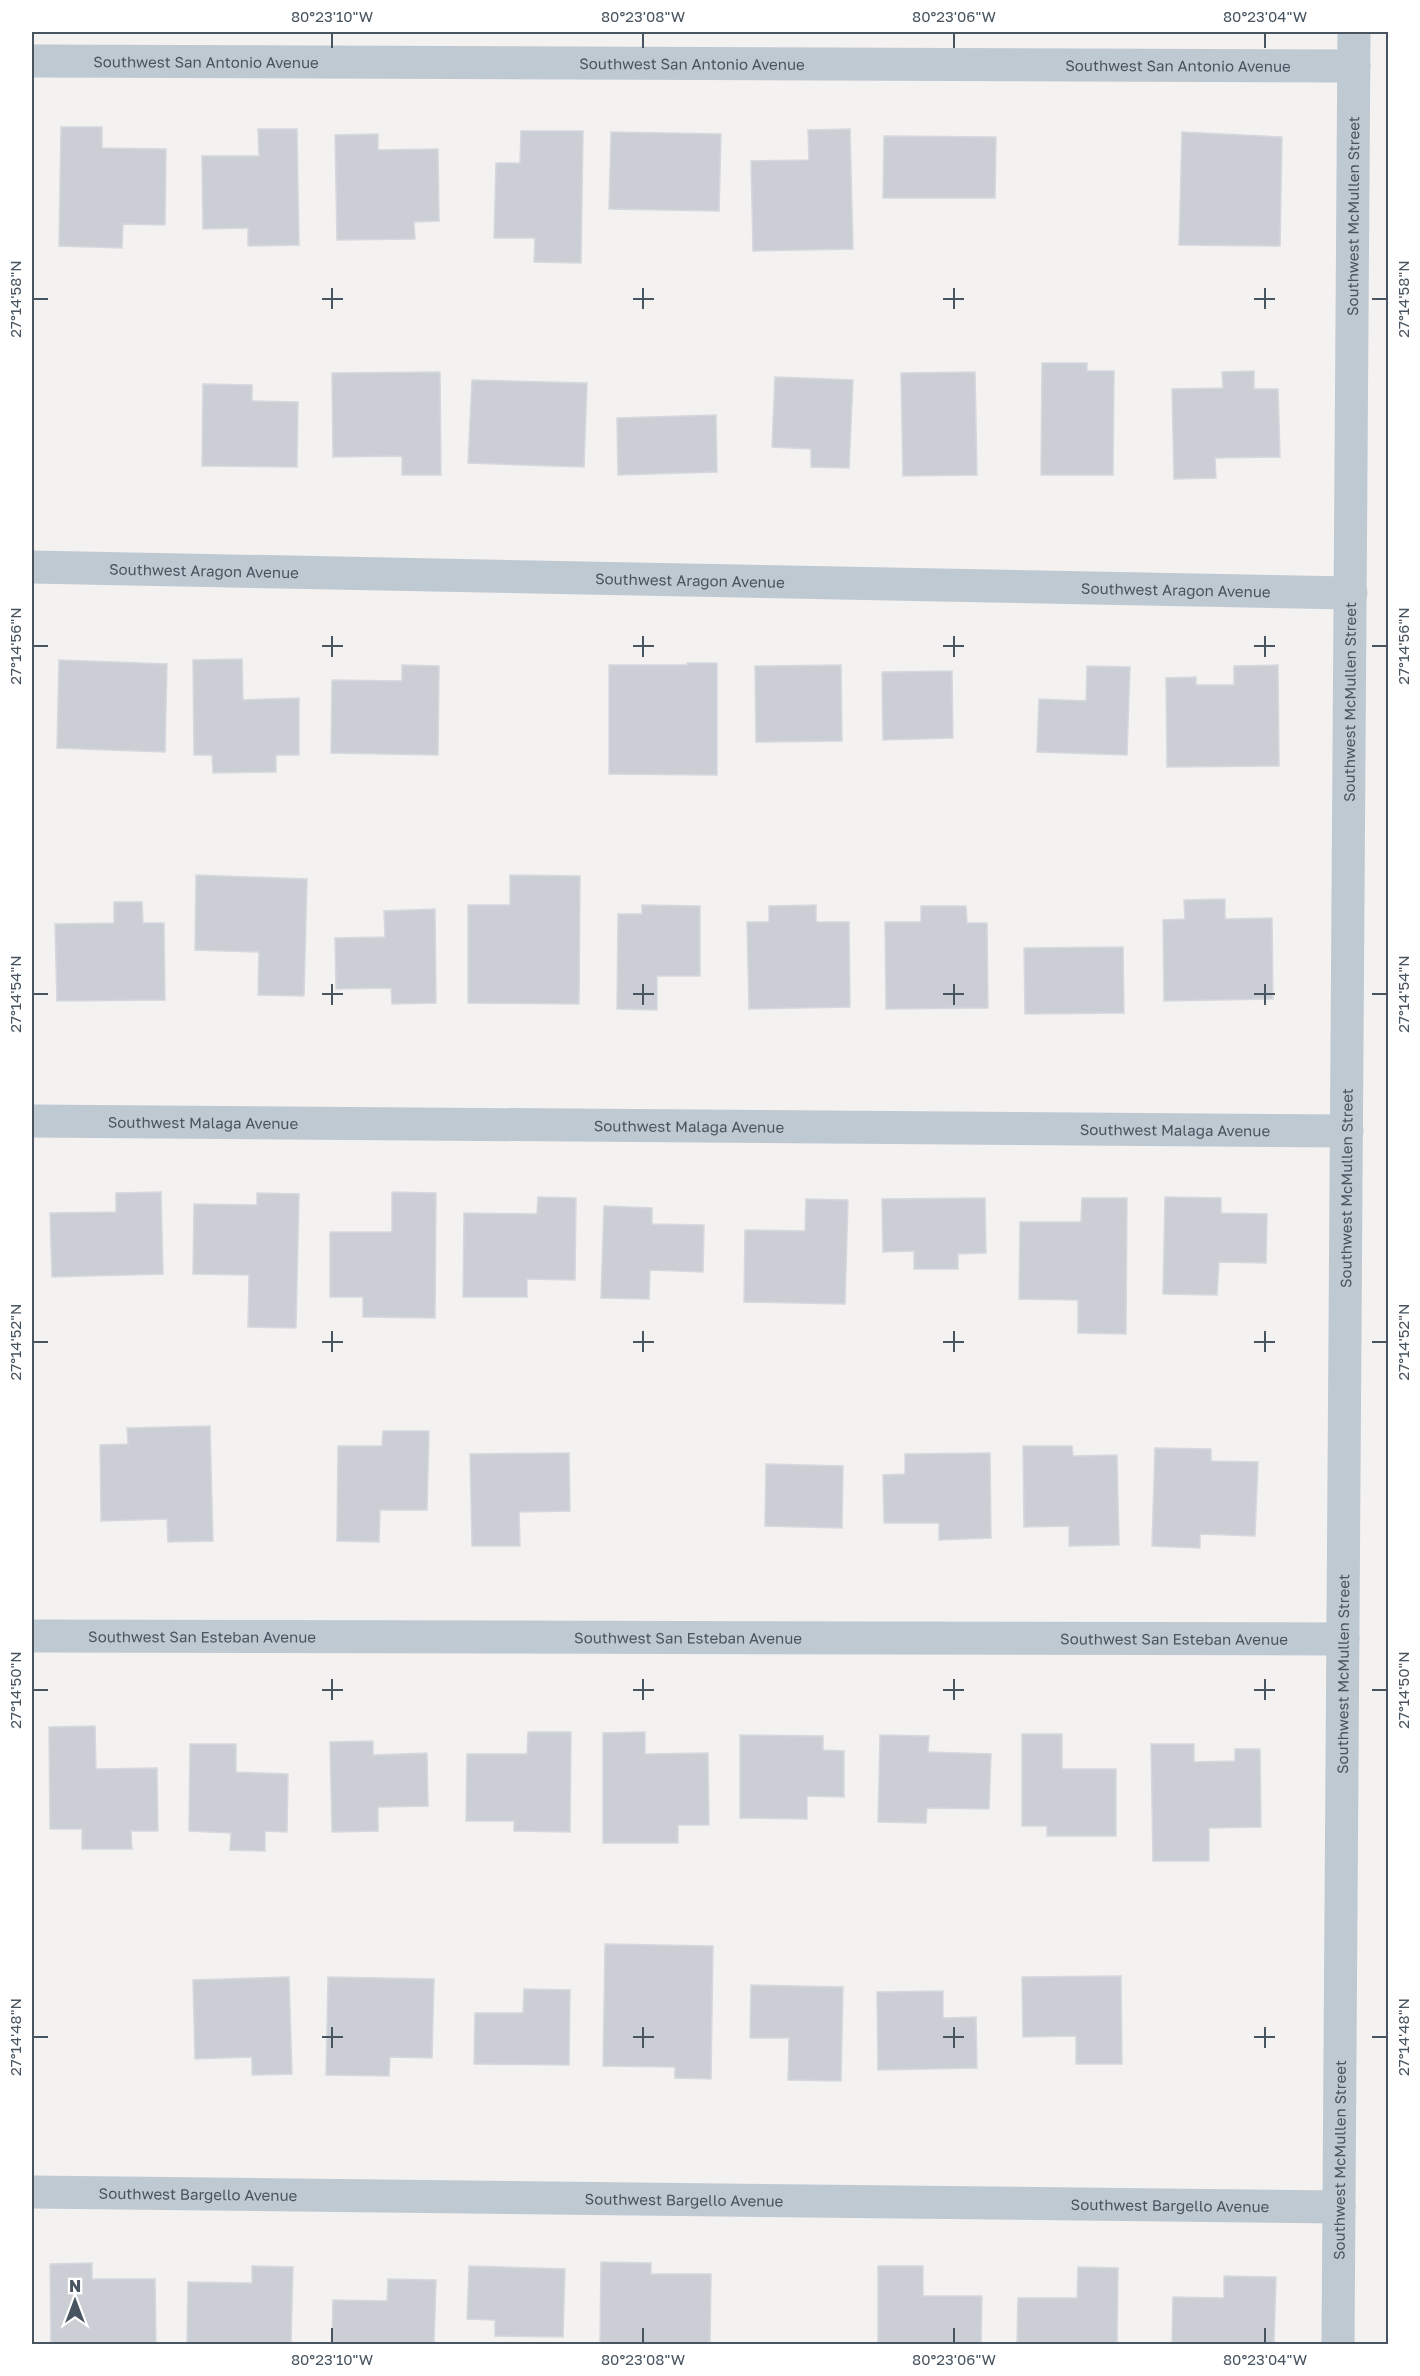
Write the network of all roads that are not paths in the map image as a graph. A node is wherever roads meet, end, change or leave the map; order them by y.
1 (1354, 32) edge
2 (32, 61) edge
3 (1354, 66) junction
4 (32, 567) edge
5 (1351, 593) junction
6 (32, 1121) edge
7 (1347, 1131) junction
8 (32, 1636) edge
9 (1343, 1639) junction
10 (32, 2192) edge
11 (1339, 2207) junction
12 (1338, 2344) edge

1 - 3 street, Southwest McMullen Street
2 - 3 street, Southwest San Antonio Avenue
3 - 5 street, Southwest McMullen Street
4 - 5 street, Southwest Aragon Avenue
5 - 7 street, Southwest McMullen Street
6 - 7 street, Southwest Malaga Avenue
7 - 9 street, Southwest McMullen Street
8 - 9 street, Southwest San Esteban Avenue
9 - 11 street, Southwest McMullen Street
10 - 11 street, Southwest Bargello Avenue
11 - 12 street, Southwest McMullen Street

